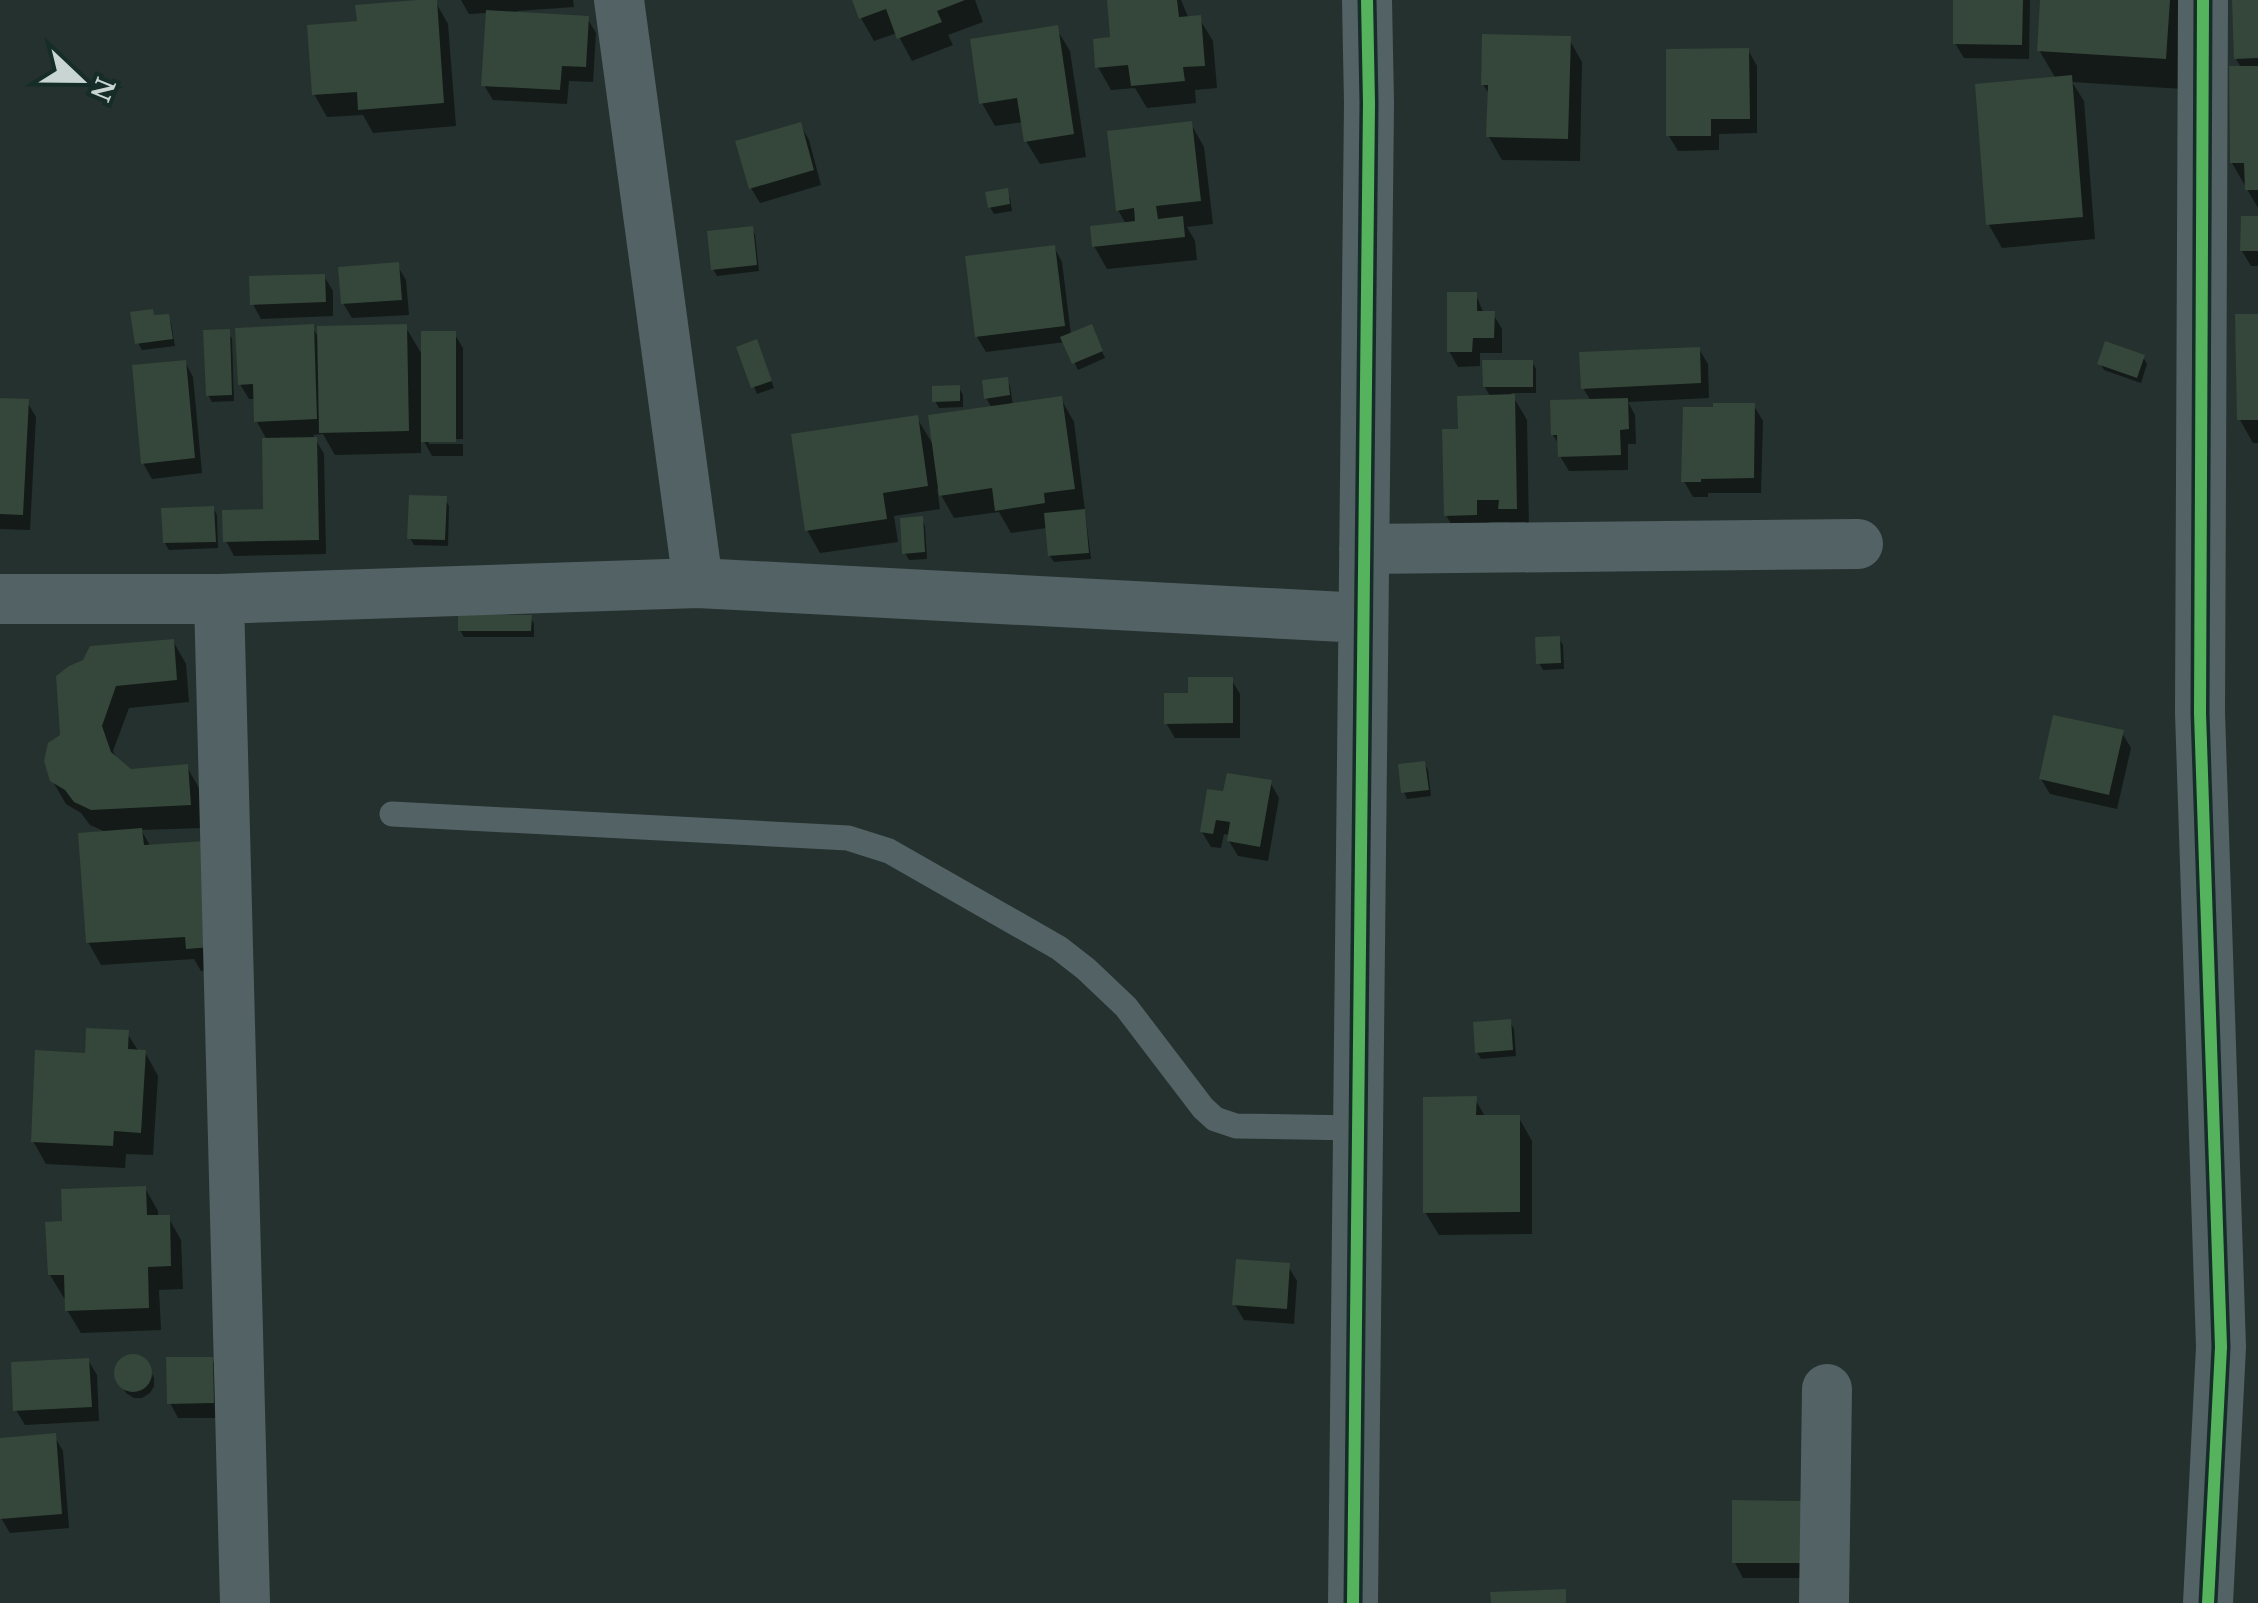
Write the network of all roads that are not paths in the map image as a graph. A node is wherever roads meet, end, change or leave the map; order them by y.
1 (618, 0) edge
2 (1367, 0) edge
3 (2202, 0) edge
4 (1858, 544) dead end
5 (1364, 549) junction
6 (698, 583) junction
7 (0, 599) edge
8 (219, 599) junction
9 (1363, 618) junction
10 (392, 814) dead end
11 (1358, 1128) junction
12 (1826, 1389) dead end
13 (244, 1603) edge
14 (1352, 1603) edge
15 (1824, 1603) edge
16 (2208, 1603) edge

1 - 6 street
2 - 5 street
3 - 16 street
4 - 5 street
5 - 9 street
6 - 8 street
6 - 9 street
7 - 8 street
8 - 13 street
9 - 11 street
10 - 11 lane
11 - 14 street
12 - 15 street

